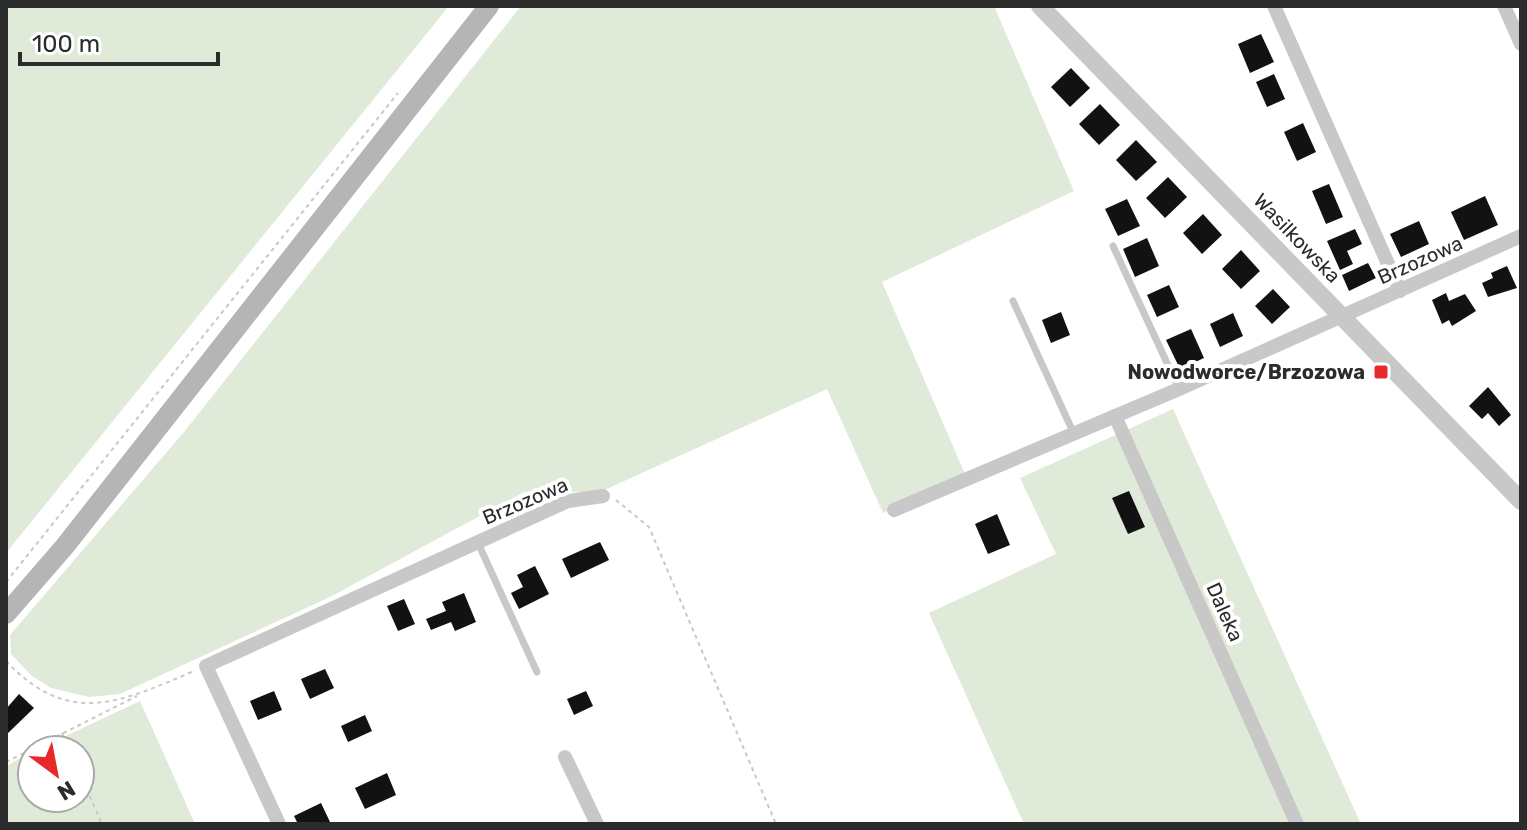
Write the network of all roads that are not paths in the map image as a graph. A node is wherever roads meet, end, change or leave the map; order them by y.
1 (489, 6) edge
2 (1040, 6) edge
3 (1274, 6) edge
4 (1504, 6) edge
5 (1521, 44) edge
6 (1521, 236) edge
7 (1113, 246) dead end
8 (1400, 291) junction
9 (1013, 301) dead end
10 (1343, 316) junction
11 (1179, 389) junction
12 (1115, 416) junction
13 (1074, 434) junction
14 (603, 496) road end
15 (1521, 501) edge
16 (894, 510) dead end
17 (478, 543) junction
18 (6, 614) edge
19 (537, 672) dead end
20 (565, 757) dead end
21 (279, 824) edge
22 (597, 824) edge
23 (1297, 824) edge

1 - 18 main road
2 - 10 street, Wasilkowska
3 - 8 street
4 - 5 street
6 - 8 street, Brzozowa
7 - 11 lane
8 - 10 street, Brzozowa
9 - 13 lane
10 - 11 street, Brzozowa
10 - 15 street, Wasilkowska
11 - 12 street, Brzozowa
12 - 13 street, Brzozowa
12 - 23 street, Daleka
13 - 16 street, Brzozowa
14 - 17 street, Brzozowa
17 - 19 lane
17 - 21 street, Brzozowa
20 - 22 street

